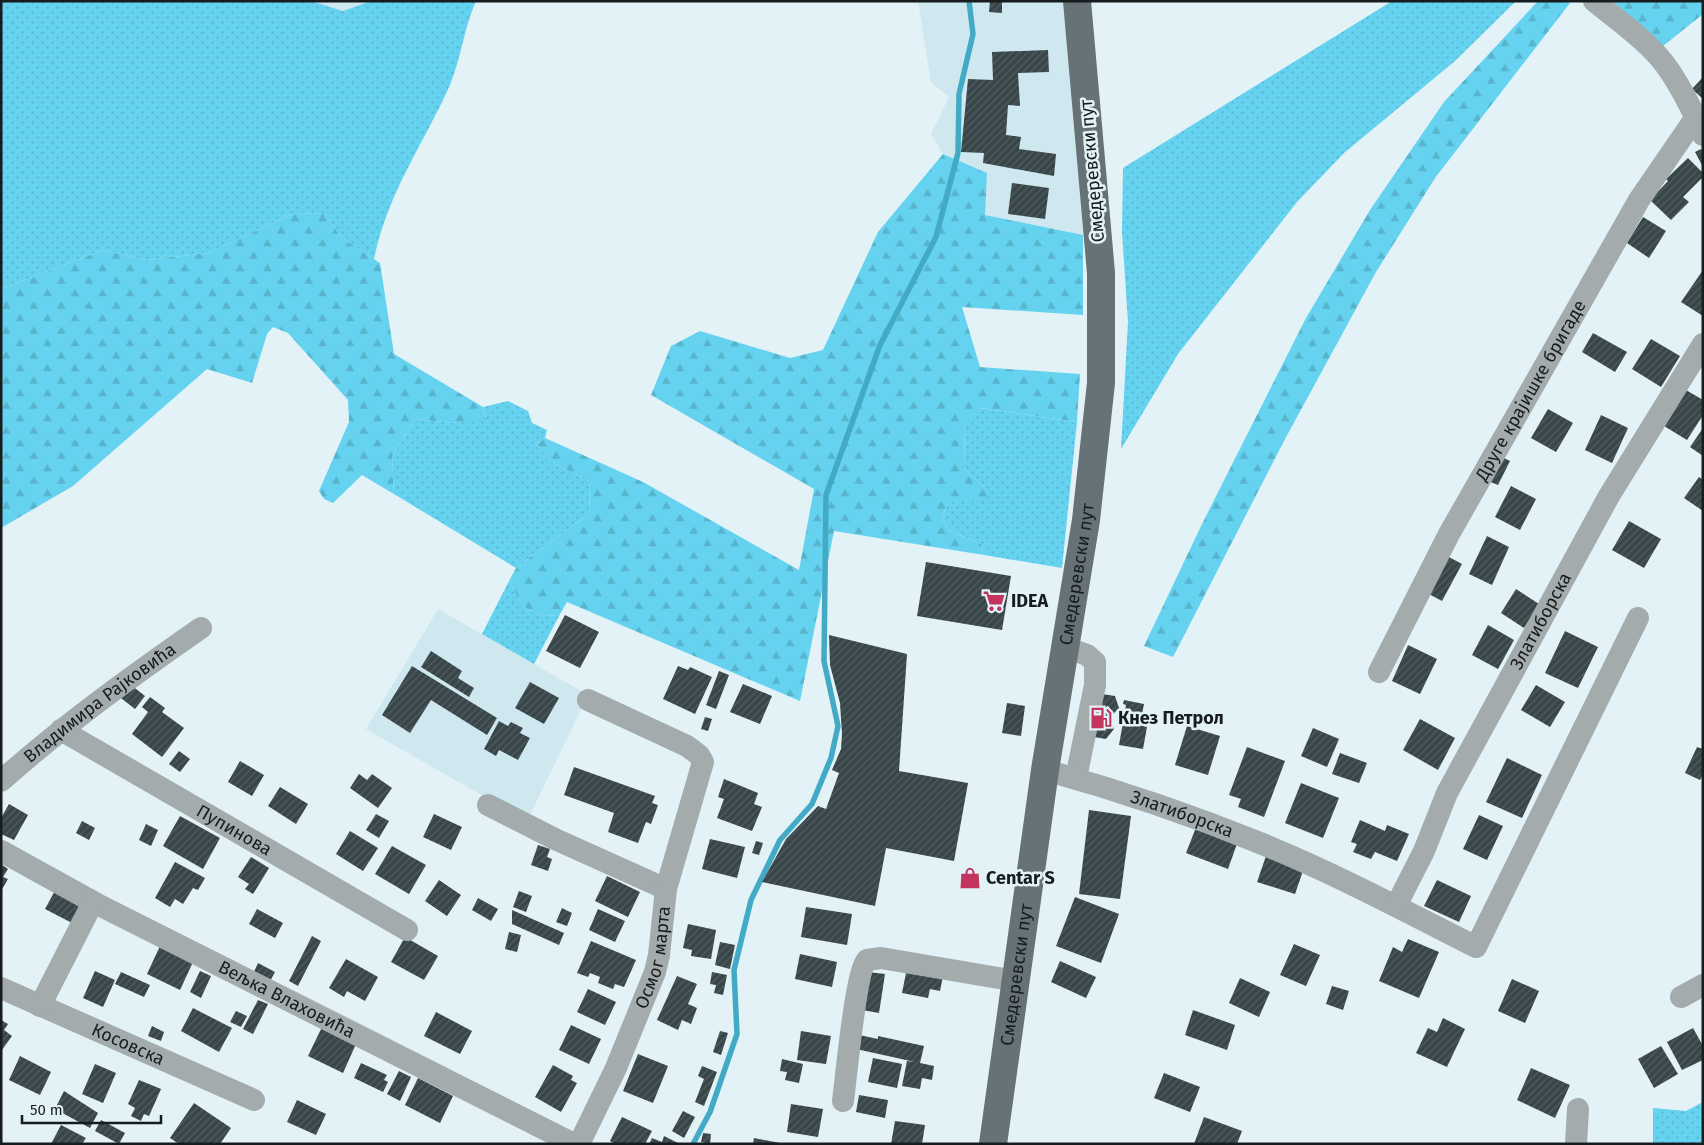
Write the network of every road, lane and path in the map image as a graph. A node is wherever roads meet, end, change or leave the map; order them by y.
1 (1078, 1) edge
2 (1594, 1) edge
3 (1699, 126) edge
4 (1703, 344) edge
5 (1638, 618) dead end
6 (201, 628) dead end
7 (1065, 647) junction
8 (1379, 672) dead end
9 (588, 700) dead end
10 (61, 730) junction
11 (1045, 770) junction
12 (1076, 778) junction
13 (1, 781) edge
14 (488, 805) dead end
15 (1, 851) edge
16 (666, 889) junction
17 (94, 902) junction
18 (1396, 906) junction
19 (408, 930) dead end
20 (1016, 981) junction
21 (1703, 985) edge
22 (1, 988) edge
23 (1681, 997) dead end
24 (40, 1006) junction
25 (254, 1100) dead end
26 (843, 1101) dead end
27 (1578, 1109) dead end
28 (574, 1144) edge
29 (578, 1144) edge
30 (994, 1144) edge
31 (1576, 1144) edge

1 - 7 main road, Смедеревски пут
2 - 3 street
3 - 8 street, Друге крајишке бригаде
4 - 18 street, Златиборска
5 - 18 street, Златиборска
6 - 10 street, Владимира Рајковића
7 - 11 main road, Смедеревски пут
7 - 12 street
9 - 16 street, Осмог марта
10 - 13 street, Владимира Рајковића
10 - 19 street, Пупинова
11 - 12 street, Златиборска
11 - 20 main road, Смедеревски пут
12 - 18 street, Златиборска
14 - 16 street
15 - 17 street, Вељка Влаховића
16 - 29 street, Осмог марта
17 - 24 street
17 - 28 street, Вељка Влаховића
20 - 26 street
20 - 30 main road, Смедеревски пут
21 - 23 street
22 - 24 street, Косовска
24 - 25 street, Косовска
27 - 31 street

